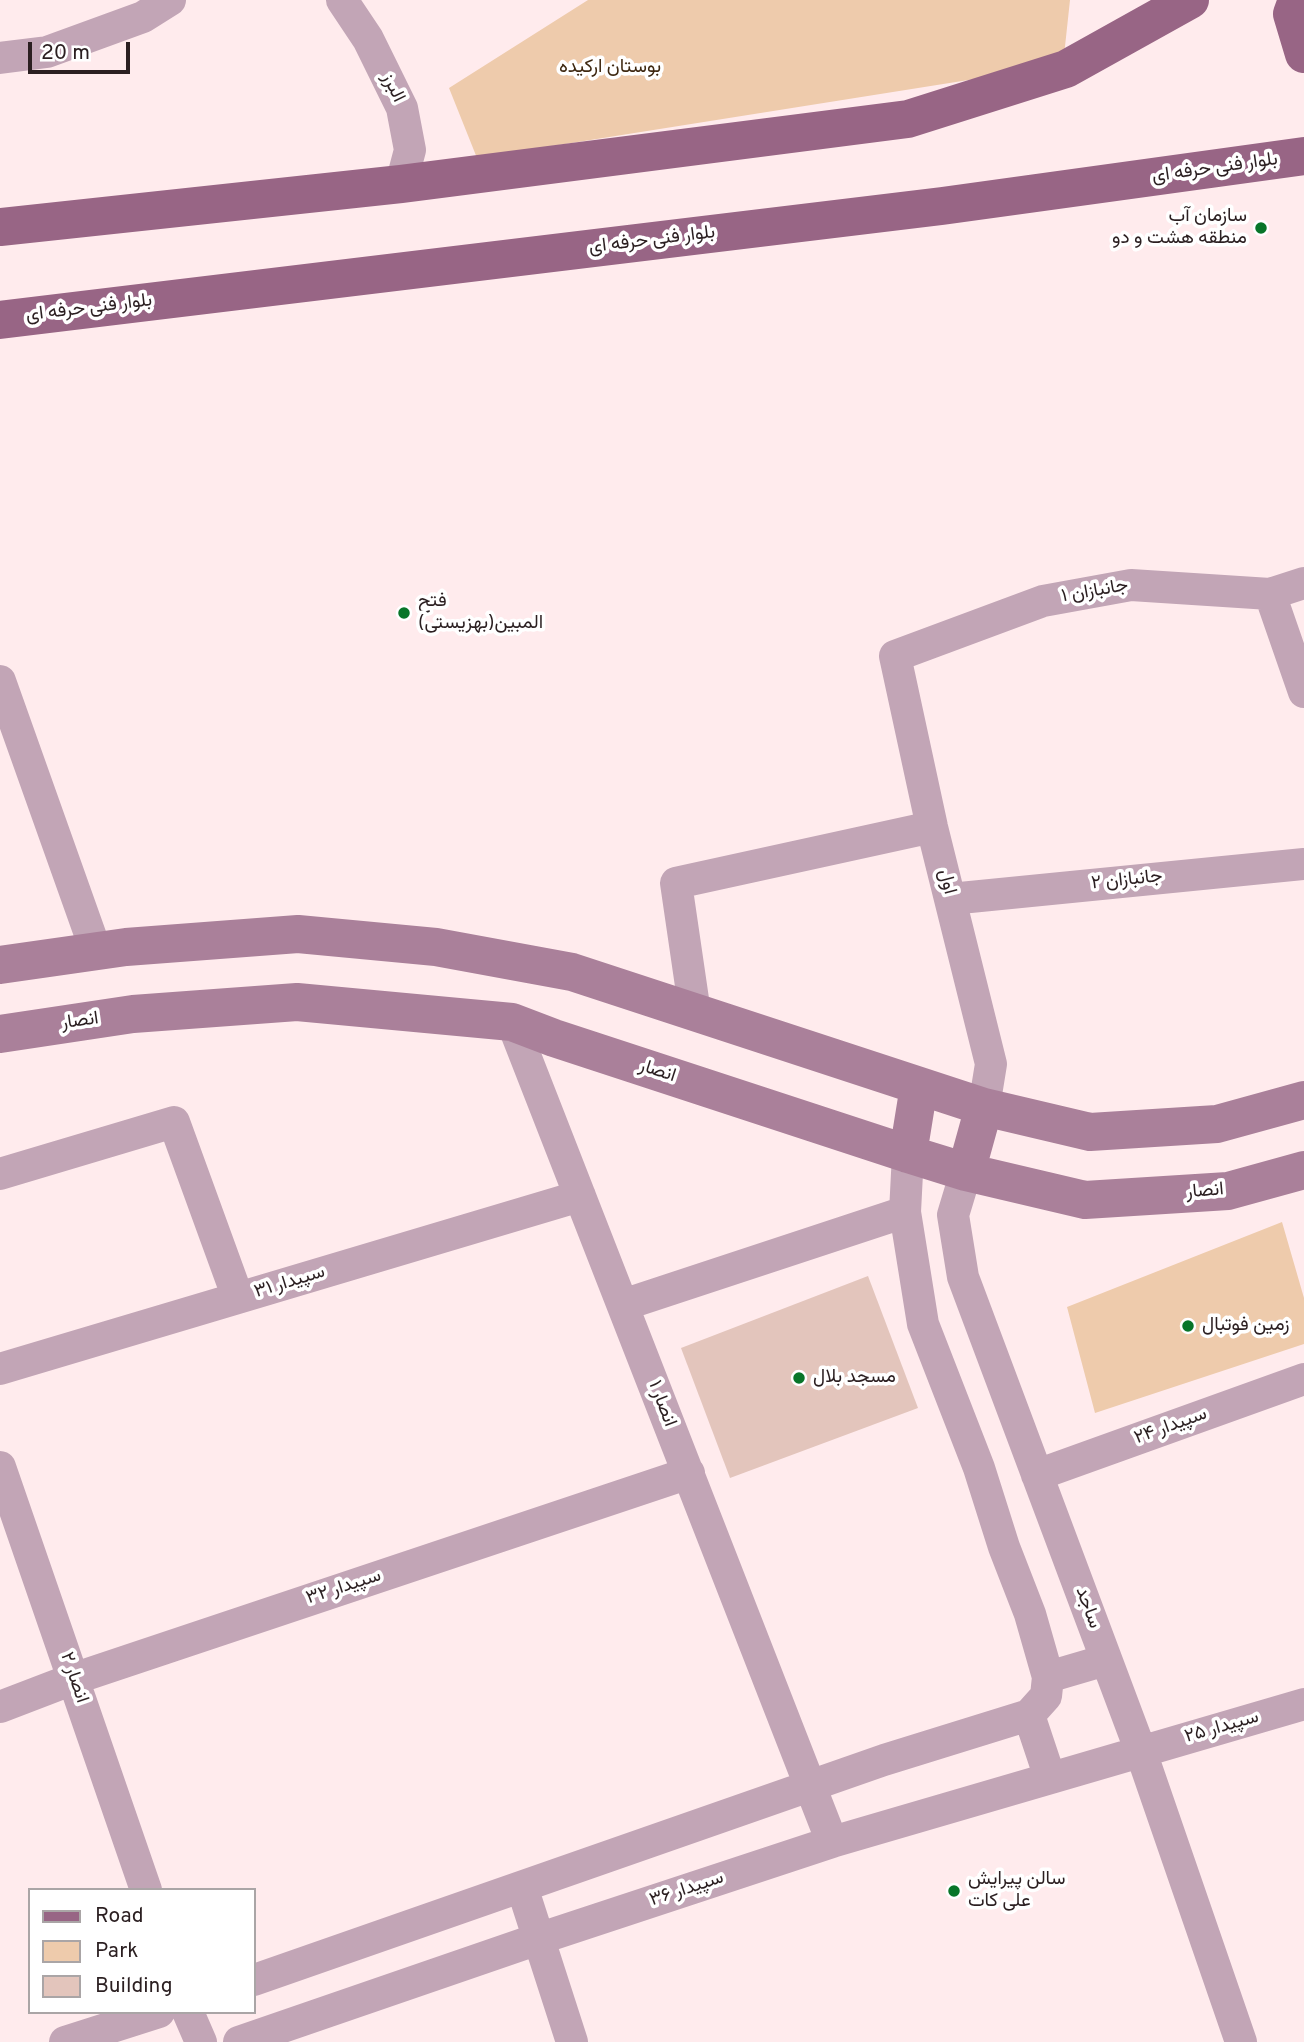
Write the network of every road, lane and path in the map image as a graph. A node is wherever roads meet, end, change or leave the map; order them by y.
1 (170, 0) edge
2 (342, 0) edge
3 (1189, 0) edge
4 (1297, 0) edge
5 (1304, 54) edge
6 (0, 58) edge
7 (1304, 156) edge
8 (401, 184) junction
9 (0, 227) edge
10 (0, 320) edge
11 (1304, 583) edge
12 (1270, 594) junction
13 (895, 656) joint
14 (0, 681) edge
15 (1304, 692) edge
16 (932, 827) junction
17 (1304, 864) edge
18 (950, 899) junction
19 (96, 951) junction
20 (0, 965) edge
21 (695, 1013) junction
22 (512, 1021) junction
23 (0, 1034) edge
24 (919, 1086) junction
25 (1304, 1100) edge
26 (984, 1107) junction
27 (908, 1154) junction
28 (966, 1172) junction
29 (0, 1174) edge
30 (1302, 1178) edge
31 (580, 1196) junction
32 (905, 1212) junction
33 (237, 1298) junction
34 (623, 1305) junction
35 (0, 1369) edge
36 (1304, 1379) edge
37 (0, 1467) edge
38 (689, 1473) junction
39 (1037, 1475) junction
40 (1106, 1660) junction
41 (1048, 1677) junction
42 (73, 1679) junction
43 (1304, 1704) edge
44 (0, 1707) edge
45 (1028, 1715) junction
46 (1141, 1752) junction
47 (1050, 1778) junction
48 (811, 1786) junction
49 (832, 1842) junction
50 (522, 1886) junction
51 (145, 1888) edge
52 (538, 1939) junction
53 (256, 1979) edge
54 (153, 2014) edge
55 (189, 2014) edge
56 (65, 2042) edge
57 (201, 2042) edge
58 (239, 2042) edge
59 (572, 2042) edge
60 (1241, 2042) edge

1 - 6 street
2 - 8 street, البرز
3 - 8 main road
4 - 5 main road
7 - 10 main road, بلوار فنی حرفه ای
8 - 9 main road
11 - 12 street, جانبازان ۱
12 - 13 street, جانبازان ۱
12 - 15 street
13 - 16 street, اول
14 - 19 street
16 - 18 street, اول
16 - 21 street
17 - 18 street, جانبازان ۲
18 - 26 street, اول
19 - 20 main road
19 - 21 main road
21 - 24 main road
22 - 23 main road, انصار
22 - 27 main road, انصار
22 - 31 street, انصار ۱
24 - 26 main road
24 - 27 main road
25 - 26 main road
26 - 28 main road
27 - 28 main road, انصار
27 - 32 street
28 - 30 main road, انصار
28 - 39 street, ساجد
29 - 33 street
31 - 33 street, سپیدار ۳۱
31 - 34 street, انصار ۱
32 - 34 street
32 - 41 street
33 - 35 street, سپیدار ۳۱
34 - 38 street, انصار ۱
36 - 39 street, سپیدار ۲۴
37 - 42 street, انصار ۲
38 - 42 street, سپیدار ۳۲
38 - 48 street, انصار ۱
39 - 40 street, ساجد
40 - 41 street
40 - 46 street, ساجد
41 - 45 street
42 - 44 street, سپیدار ۳۲
42 - 51 street, انصار ۲
43 - 46 street, سپیدار ۲۵
45 - 47 street
45 - 48 street
46 - 47 street, سپیدار ۳۶
46 - 60 street, ساجد
47 - 49 street, سپیدار ۳۶
48 - 49 street, انصار ۱
48 - 50 street
49 - 52 street, سپیدار ۳۶
50 - 52 street
50 - 53 street
52 - 58 street, سپیدار ۳۶
52 - 59 street
54 - 56 street
55 - 57 street

